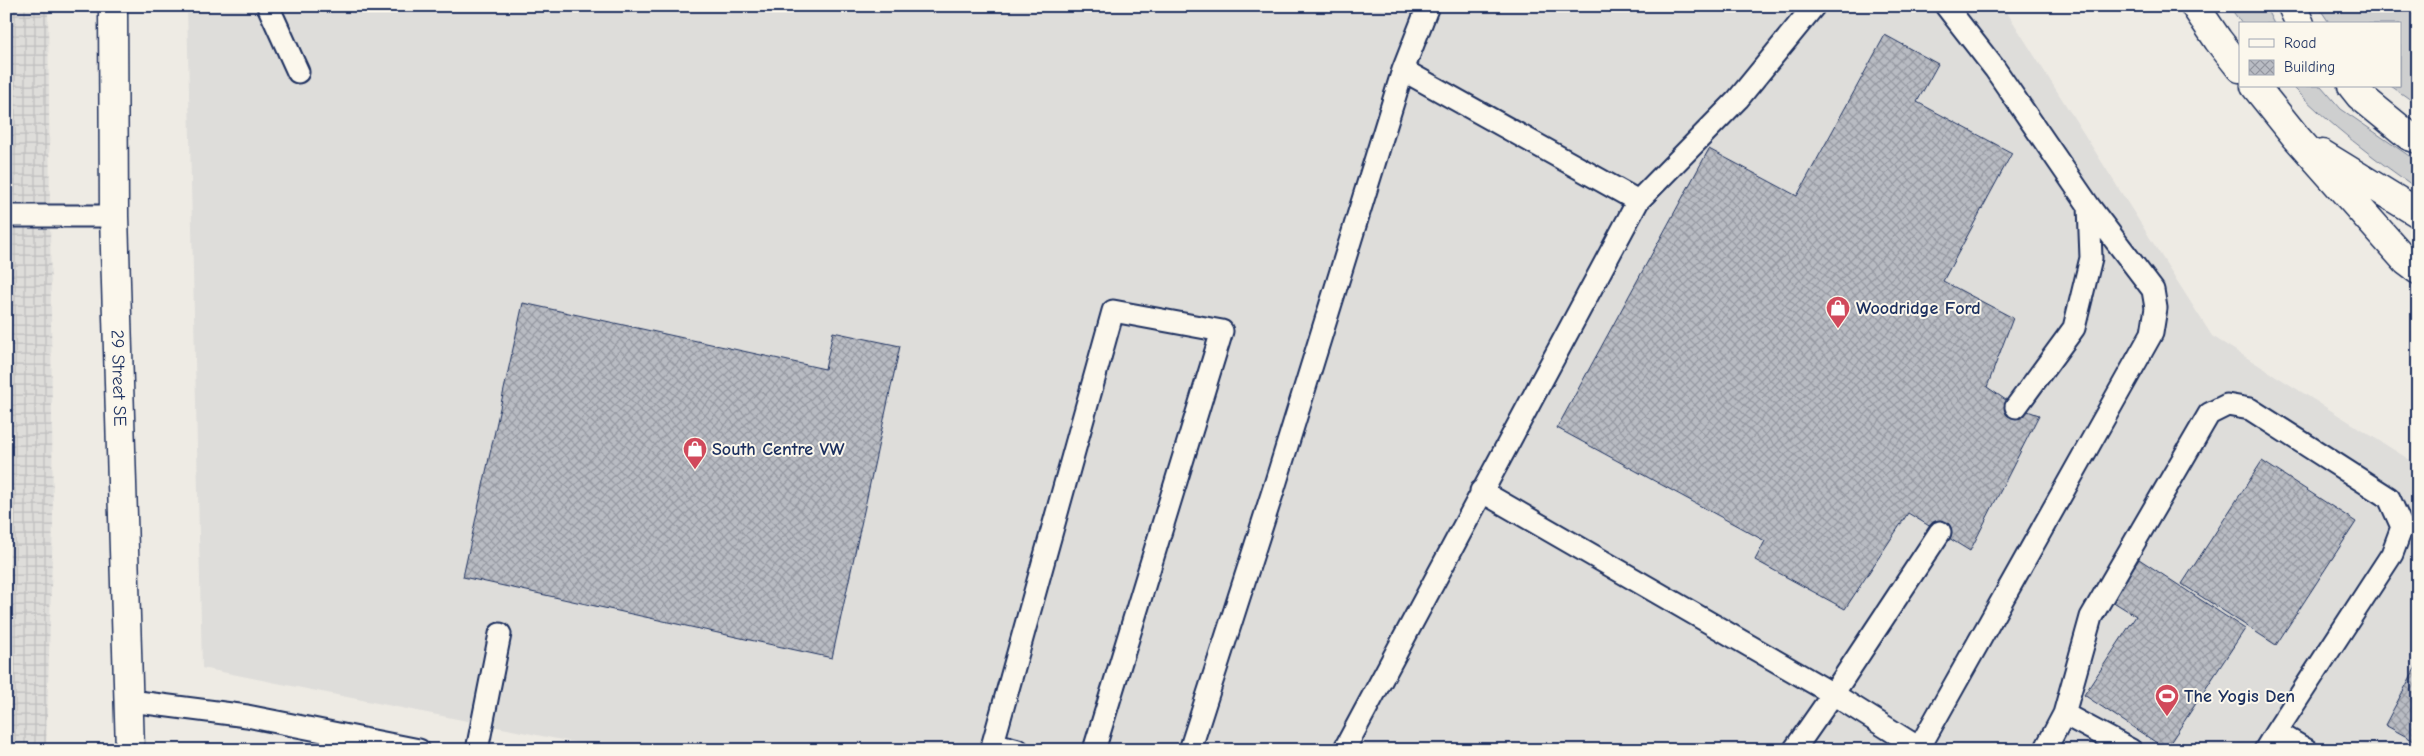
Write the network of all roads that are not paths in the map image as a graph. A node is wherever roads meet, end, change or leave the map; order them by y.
1 (113, 6) edge
2 (268, 6) edge
3 (1428, 6) edge
4 (1814, 6) edge
5 (1946, 6) edge
6 (2195, 6) edge
7 (2292, 6) edge
8 (2299, 22) edge
9 (2239, 67) edge
10 (1403, 70) junction
11 (298, 72) dead end
12 (2257, 88) edge
13 (2354, 88) edge
14 (2296, 137) junction
15 (2418, 139) edge
16 (1638, 201) junction
17 (2089, 206) junction
18 (2418, 213) edge
19 (6, 216) edge
20 (114, 216) junction
21 (2418, 270) edge
22 (2016, 407) dead end
23 (1481, 491) junction
24 (1940, 532) dead end
25 (500, 634) dead end
26 (1833, 694) junction
27 (130, 701) junction
28 (2064, 714) junction
29 (2276, 732) junction
30 (1919, 749) edge
31 (130, 750) edge
32 (419, 750) edge
33 (478, 750) edge
34 (1018, 750) edge
35 (1094, 750) edge
36 (1190, 750) edge
37 (1344, 750) edge
38 (1794, 750) edge
39 (2045, 750) edge
40 (2130, 750) edge
41 (2264, 750) edge
42 (2307, 750) edge

1 - 20 main road, 29 Street SE
2 - 11 lane
3 - 10 lane
4 - 16 lane
5 - 17 lane
6 - 9 main road
7 - 8 main road
10 - 16 lane
10 - 36 lane
12 - 14 main road
13 - 15 main road
14 - 18 main road
14 - 21 main road
16 - 23 lane
17 - 22 lane
17 - 30 lane
19 - 20 lane
20 - 27 main road, 29 Street SE
23 - 26 lane
23 - 37 lane
24 - 26 lane
25 - 33 lane
26 - 30 lane
26 - 38 lane
27 - 31 main road, 29 Street SE
27 - 32 lane
28 - 29 lane
28 - 39 lane
28 - 40 lane
29 - 41 lane
29 - 42 lane
34 - 35 lane

